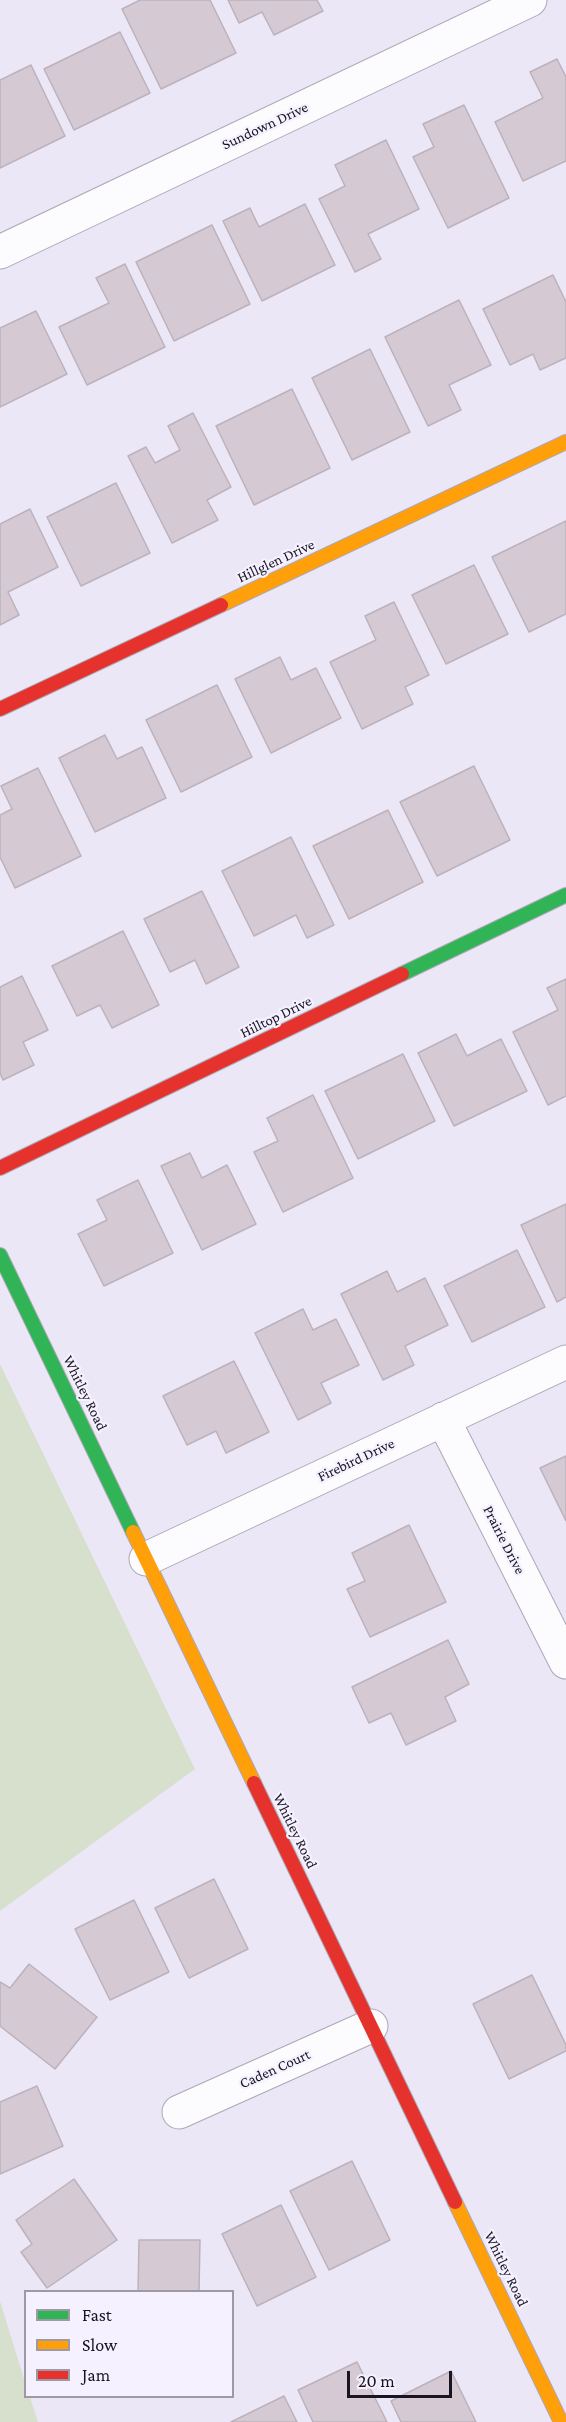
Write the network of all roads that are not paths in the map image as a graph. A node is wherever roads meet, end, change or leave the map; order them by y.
1 (530, 0) edge
2 (0, 252) edge
3 (566, 442) edge
4 (0, 709) edge
5 (566, 895) edge
6 (0, 1168) edge
7 (0, 1255) edge
8 (566, 1362) edge
9 (443, 1419) junction
10 (146, 1559) junction
11 (566, 1662) edge
12 (370, 2026) junction
13 (179, 2112) dead end
14 (561, 2422) edge

1 - 2 street, Sundown Drive
3 - 4 street, Hillglen Drive
5 - 6 street, Hilltop Drive
7 - 10 street, Whitley Road
8 - 9 street, Firebird Drive
9 - 10 street, Firebird Drive
9 - 11 street, Prairie Drive
10 - 12 street, Whitley Road
12 - 13 street, Caden Court
12 - 14 street, Whitley Road

